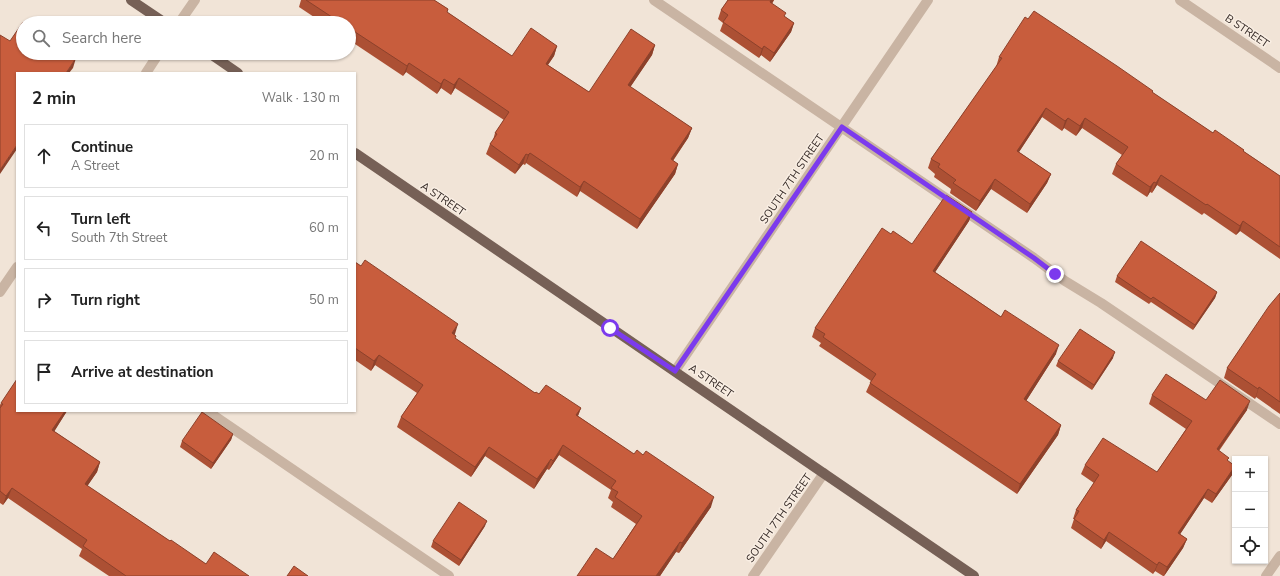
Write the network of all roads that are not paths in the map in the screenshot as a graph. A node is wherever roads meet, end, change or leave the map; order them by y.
1 (131, 0) edge
2 (195, 0) edge
3 (654, 0) edge
4 (928, 0) edge
5 (1180, 0) edge
6 (155, 16) edge
7 (184, 16) edge
8 (154, 60) edge
9 (219, 60) edge
10 (1280, 68) edge
11 (147, 72) edge
12 (237, 72) edge
13 (842, 127) junction
14 (356, 154) edge
15 (14, 279) edge
16 (0, 292) edge
17 (675, 371) junction
18 (208, 412) edge
19 (1280, 424) edge
20 (824, 473) junction
21 (1280, 556) edge
22 (449, 576) edge
23 (753, 576) edge
24 (974, 576) edge
25 (1266, 576) edge

1 - 6 main road
2 - 7 street
3 - 13 street
4 - 13 street, SOUTH 7TH STREET
5 - 10 street, B STREET
8 - 11 street
9 - 12 main road
13 - 17 street, SOUTH 7TH STREET
13 - 19 street
14 - 17 main road, A STREET
15 - 16 street
17 - 20 main road, A STREET
18 - 22 street
20 - 23 street, SOUTH 7TH STREET
20 - 24 main road, A STREET
21 - 25 street

